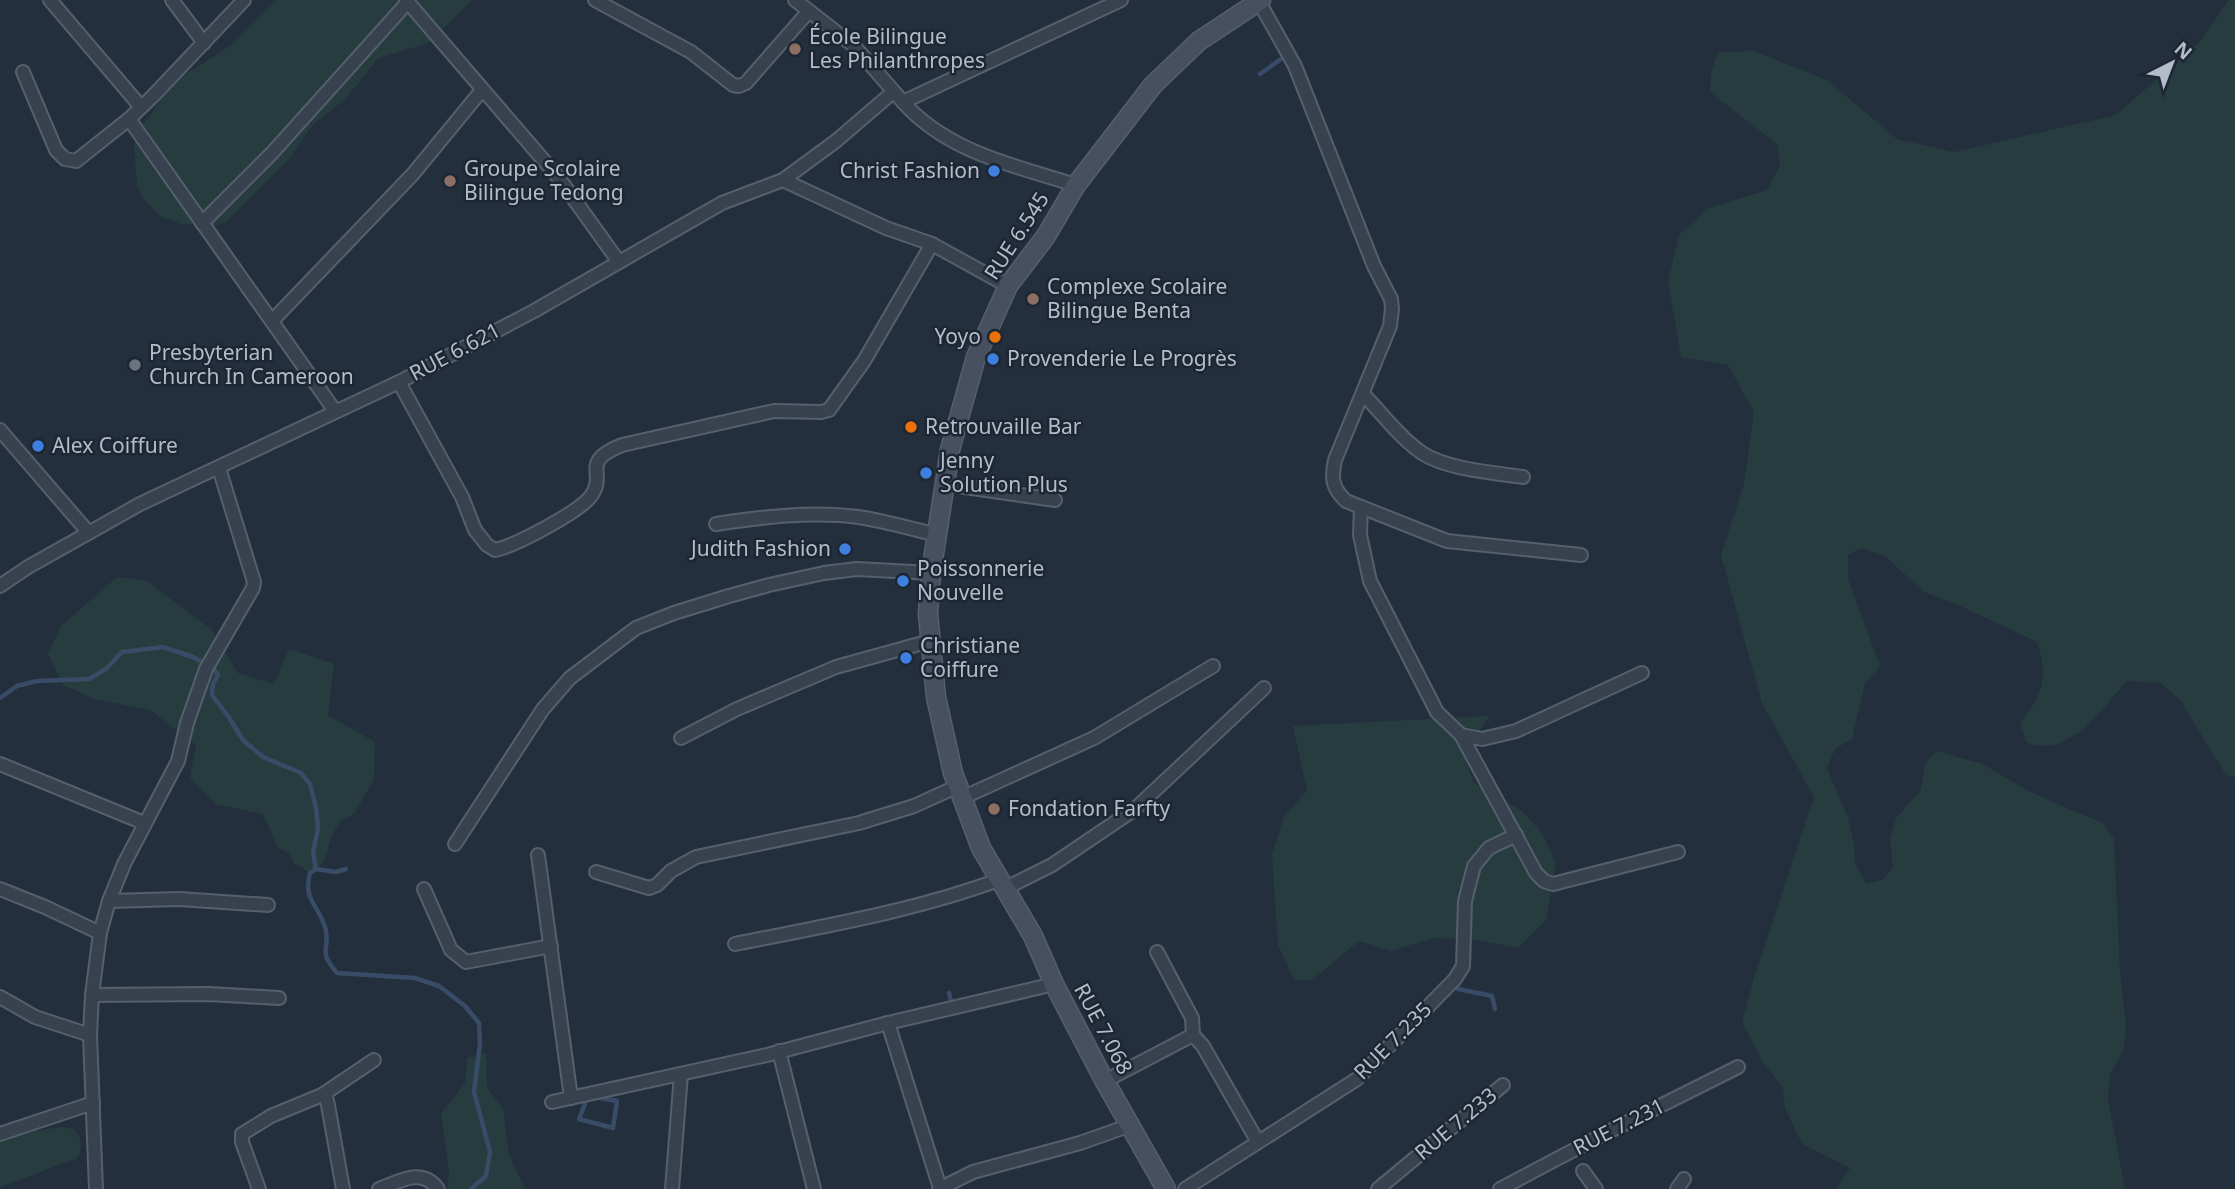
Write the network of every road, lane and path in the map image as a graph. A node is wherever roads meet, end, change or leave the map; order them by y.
1 (50, 0) edge
2 (172, 0) edge
3 (244, 0) edge
4 (595, 0) edge
5 (795, 0) edge
6 (1121, 0) edge
7 (1259, 0) edge
8 (406, 1) edge
9 (809, 10) junction
10 (204, 43) junction
11 (23, 72) dead end
12 (482, 90) junction
13 (893, 92) junction
14 (903, 102) junction
15 (141, 107) junction
16 (129, 119) junction
17 (783, 180) junction
18 (1076, 185) junction
19 (202, 223) junction
20 (932, 244) junction
21 (620, 262) junction
22 (1008, 286) junction
23 (273, 320) junction
24 (399, 382) junction
25 (1363, 394) junction
26 (335, 411) junction
27 (0, 430) edge
28 (219, 468) junction
29 (1523, 477) dead end
30 (944, 484) junction
31 (1055, 500) dead end
32 (1361, 507) junction
33 (716, 524) dead end
34 (88, 533) junction
35 (938, 535) junction
36 (1581, 555) dead end
37 (931, 573) junction
38 (0, 586) edge
39 (930, 641) junction
40 (1213, 666) dead end
41 (1642, 673) dead end
42 (1265, 688) dead end
43 (1461, 735) junction
44 (681, 738) dead end
45 (0, 764) edge
46 (960, 792) junction
47 (144, 822) junction
48 (1516, 835) junction
49 (455, 844) dead end
50 (1678, 852) dead end
51 (538, 855) dead end
52 (596, 872) dead end
53 (1003, 884) junction
54 (424, 889) dead end
55 (0, 890) edge
56 (109, 901) junction
57 (268, 905) dead end
58 (100, 933) junction
59 (735, 944) dead end
60 (551, 946) junction
61 (1157, 952) dead end
62 (1054, 984) junction
63 (92, 995) junction
64 (0, 997) edge
65 (279, 998) dead end
66 (888, 1023) junction
67 (90, 1035) junction
68 (1192, 1035) junction
69 (779, 1051) junction
70 (374, 1060) dead end
71 (1738, 1067) dead end
72 (681, 1073) junction
73 (1105, 1081) junction
74 (1503, 1085) dead end
75 (322, 1095) junction
76 (570, 1098) junction
77 (93, 1102) junction
78 (552, 1102) dead end
79 (1129, 1126) junction
80 (0, 1134) edge
81 (1258, 1142) junction
82 (1583, 1171) dead end
83 (96, 1189) edge
84 (259, 1189) edge
85 (343, 1189) edge
86 (379, 1189) edge
87 (438, 1189) edge
88 (672, 1189) edge
89 (814, 1189) edge
90 (939, 1189) edge
91 (1166, 1189) edge
92 (1185, 1189) edge
93 (1378, 1189) edge
94 (1500, 1189) edge
95 (1596, 1189) edge

1 - 15 street
2 - 10 street
3 - 10 street
4 - 9 street
5 - 9 street
6 - 14 street
7 - 18 street, RUE 6.545
7 - 25 street
8 - 12 street
8 - 19 street
9 - 13 street
10 - 15 street
11 - 16 street
12 - 21 street
12 - 23 street
13 - 14 street
13 - 17 street, RUE 6.621
14 - 18 street
15 - 16 street
16 - 19 street
17 - 20 street
17 - 21 street, RUE 6.621
18 - 22 street, RUE 6.545
19 - 23 street
20 - 22 street
20 - 24 street
21 - 24 street, RUE 6.621
22 - 30 street, RUE 6.545
23 - 26 street
24 - 26 street, RUE 6.621
25 - 29 street
25 - 32 street
26 - 28 street, RUE 6.621
27 - 34 street
28 - 34 street, RUE 6.621
28 - 47 street
30 - 31 street
30 - 35 street, RUE 6.545
32 - 36 street
32 - 43 street
33 - 35 street
34 - 38 street, RUE 6.621
35 - 37 street, RUE 6.545
37 - 39 street, RUE 6.545
37 - 49 street
39 - 44 street
39 - 46 street, RUE 6.545
40 - 46 street
41 - 43 street
42 - 53 street
43 - 48 street
45 - 47 street
46 - 52 street
46 - 53 street, RUE 6.545
47 - 56 street
48 - 50 street
48 - 81 street, RUE 7.235
51 - 60 street
53 - 59 street
53 - 62 street, RUE 7.068
54 - 60 street
55 - 58 street
56 - 57 street
56 - 58 street
58 - 63 street
60 - 76 street
61 - 68 street
62 - 66 street
62 - 73 street, RUE 7.068
63 - 65 street
63 - 67 street
64 - 67 street
66 - 69 street
66 - 90 street
67 - 77 street
68 - 73 street
68 - 81 street
69 - 72 street
69 - 89 street
70 - 75 street
71 - 94 street, RUE 7.231
72 - 76 street
72 - 88 street
73 - 79 street, RUE 7.068
74 - 93 street, RUE 7.233
75 - 84 street
75 - 85 street
76 - 78 street
77 - 80 street
77 - 83 street
79 - 90 street
79 - 91 street, RUE 7.068
81 - 92 street, RUE 7.235
82 - 95 street
86 - 87 street

